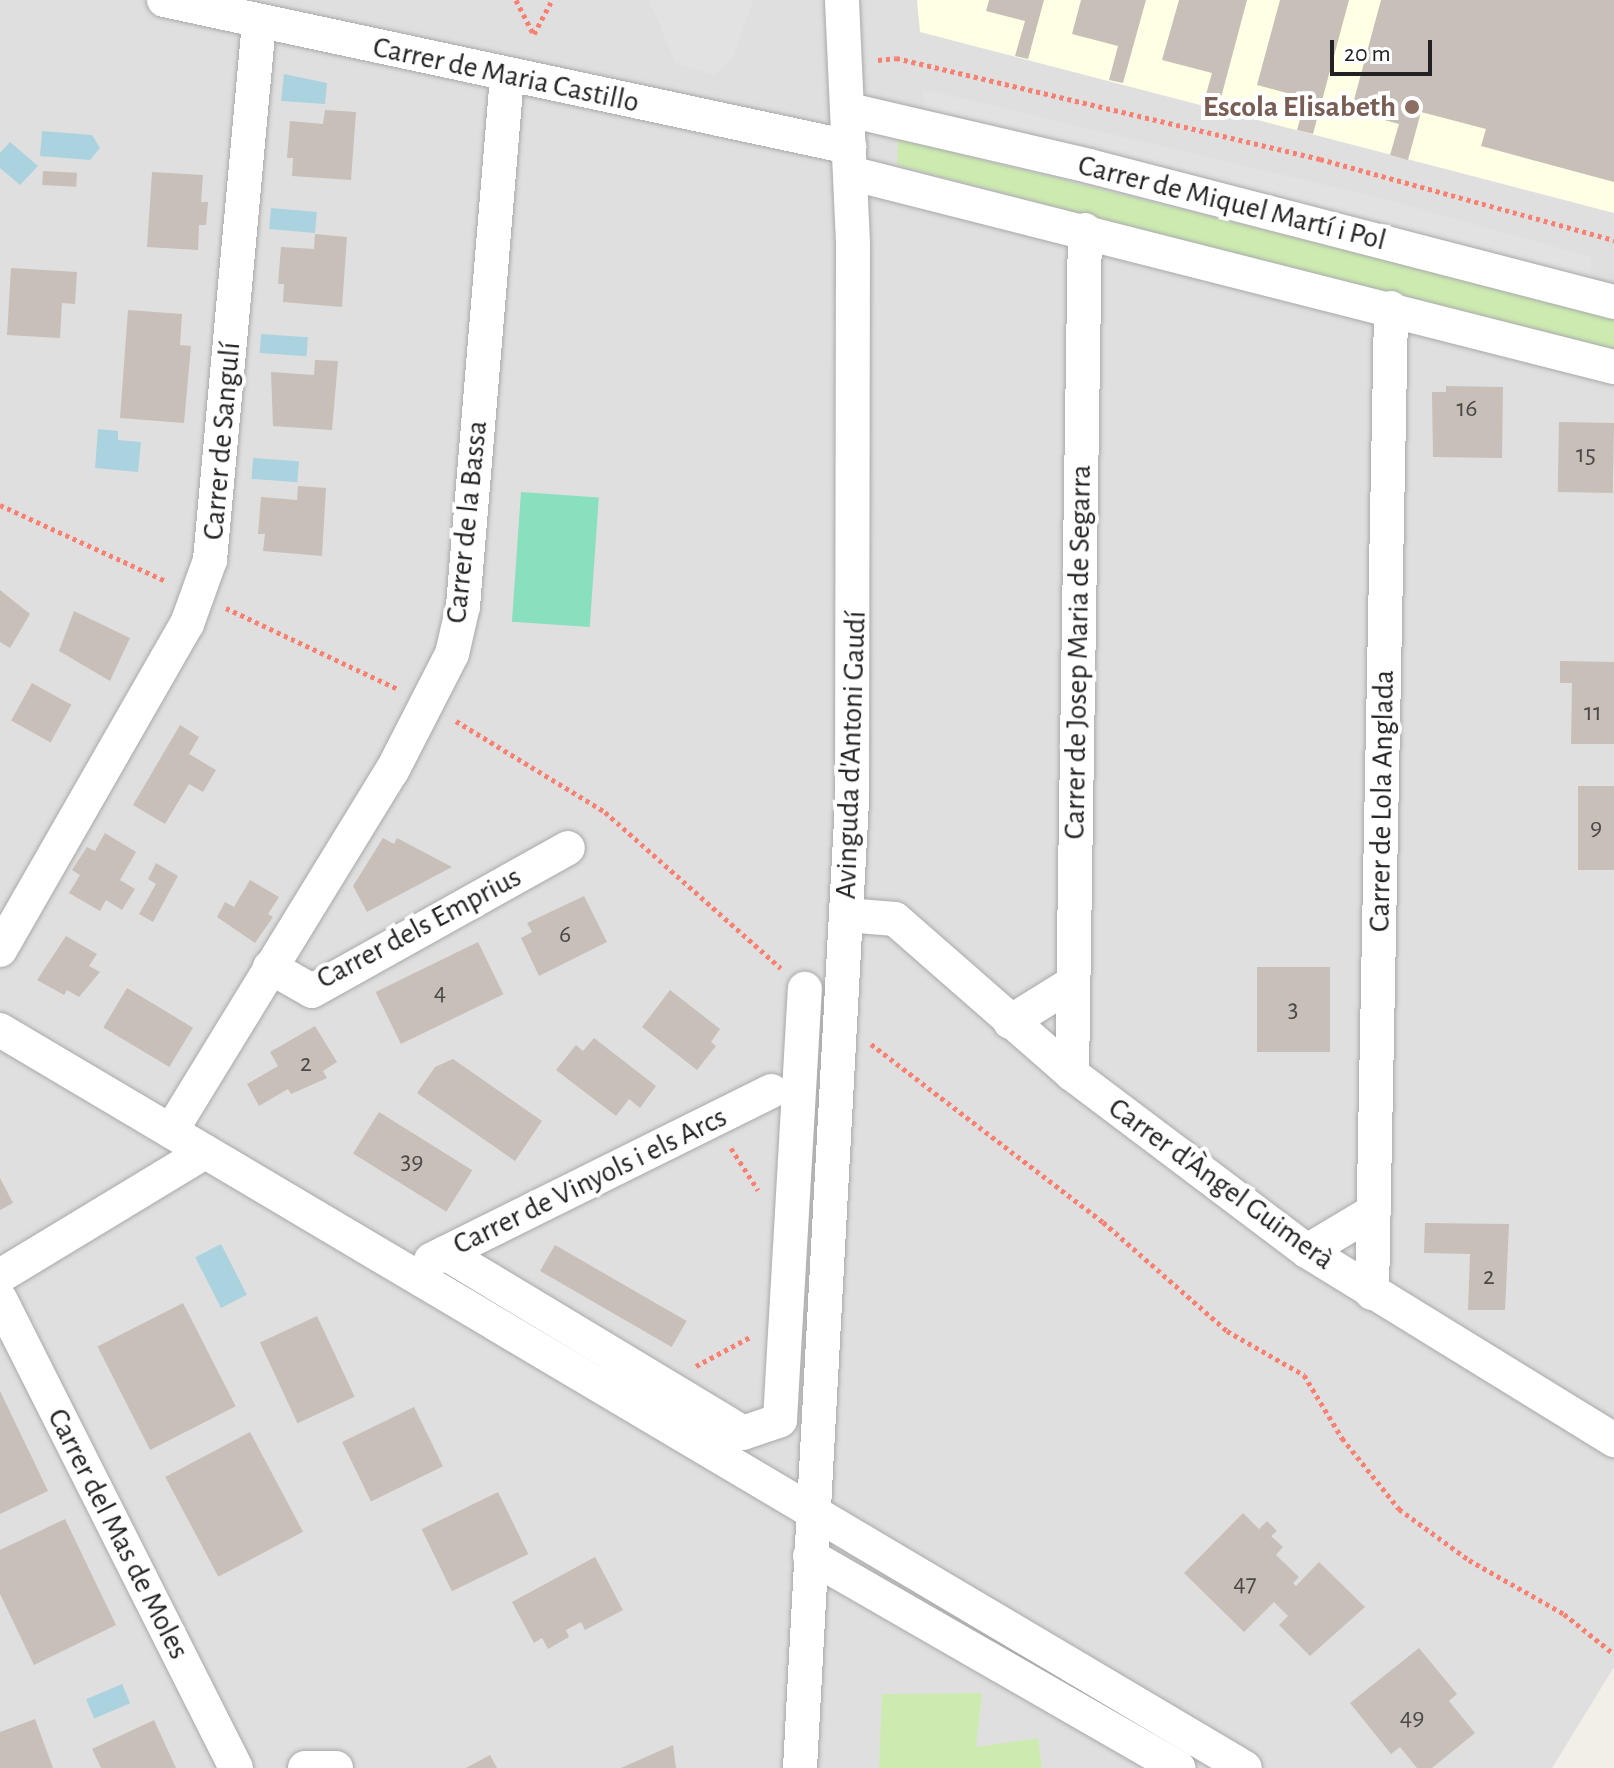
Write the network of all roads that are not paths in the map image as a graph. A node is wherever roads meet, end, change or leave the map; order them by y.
1 (164, 0) edge
2 (842, 0) edge
3 (259, 23) junction
4 (507, 76) junction
5 (849, 110) junction
6 (849, 160) junction
7 (1085, 230) junction
8 (1614, 302) edge
9 (1391, 308) junction
10 (1614, 367) edge
11 (568, 848) dead end
12 (846, 915) junction
13 (0, 950) edge
14 (270, 967) junction
15 (1073, 983) junction
16 (805, 989) dead end
17 (1010, 1022) junction
18 (0, 1030) edge
19 (1072, 1074) junction
20 (771, 1091) dead end
21 (171, 1131) junction
22 (205, 1152) junction
23 (1374, 1211) junction
24 (1307, 1251) junction
25 (445, 1253) junction
26 (409, 1271) junction
27 (0, 1276) edge
28 (1372, 1293) junction
29 (0, 1299) edge
30 (1612, 1437) edge
31 (813, 1510) junction
32 (810, 1556) junction
33 (236, 1768) edge
34 (305, 1768) edge
35 (336, 1768) edge
36 (800, 1768) edge
37 (1178, 1768) edge
38 (1245, 1768) edge

1 - 3 street, Carrer de Maria Castillo
2 - 5 street, Avinguda d'Antoni Gaudí
3 - 4 street, Carrer de Maria Castillo
3 - 13 street, Carrer de Sangulí
4 - 6 street, Carrer de Maria Castillo
4 - 14 street, Carrer de la Bassa
5 - 6 street, Avinguda d'Antoni Gaudí
5 - 8 street, Carrer de Miquel Martí i Pol
6 - 7 street, Carrer de Miquel Martí i Pol
6 - 12 street, Avinguda d'Antoni Gaudí
7 - 9 street, Carrer de Miquel Martí i Pol
7 - 15 street, Carrer de Josep Maria de Segarra
9 - 10 street, Carrer de Miquel Martí i Pol
9 - 23 street, Carrer de Lola Anglada
11 - 14 street, Carrer dels Emprius
12 - 17 street, Carrer d'Àngel Guimerà
12 - 31 street, Avinguda d'Antoni Gaudí
14 - 21 street, Carrer de la Bassa
15 - 17 street
15 - 19 street, Carrer de Josep Maria de Segarra
16 - 25 street
17 - 19 street, Carrer d'Àngel Guimerà
18 - 21 street
19 - 24 street, Carrer d'Àngel Guimerà
20 - 25 street, Carrer de Vinyols i els Arcs
21 - 22 street
22 - 26 street
22 - 27 street
23 - 24 street
23 - 28 street, Carrer de Lola Anglada
24 - 28 street, Carrer d'Àngel Guimerà
25 - 26 street, Carrer de Vinyols i els Arcs
26 - 31 street
28 - 30 street, Carrer d'Àngel Guimerà
29 - 33 street, Carrer del Mas de Moles
31 - 32 street, Avinguda d'Antoni Gaudí
31 - 38 street
32 - 36 street, Avinguda d'Antoni Gaudí
32 - 37 street
34 - 35 street

